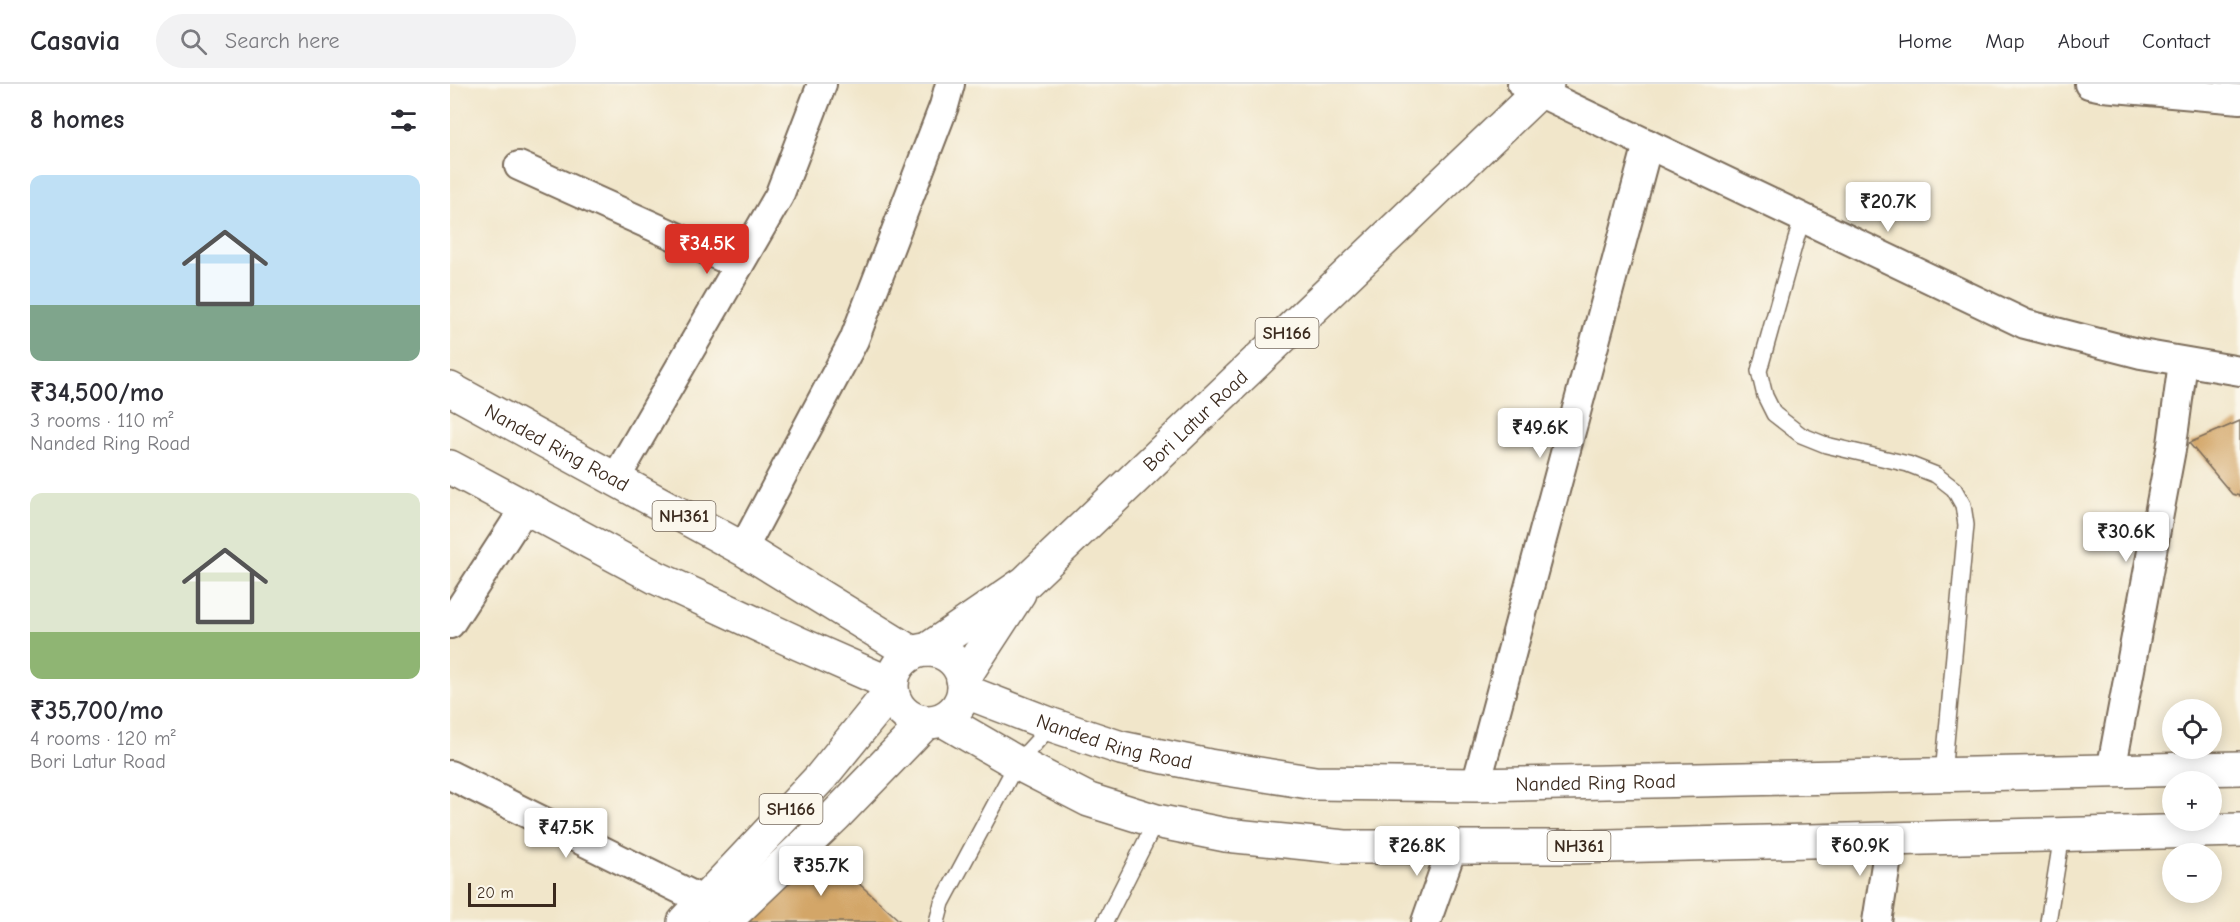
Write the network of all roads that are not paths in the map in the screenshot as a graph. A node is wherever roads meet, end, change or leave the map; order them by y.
1 (822, 84) edge
2 (951, 84) edge
3 (2089, 84) edge
4 (1536, 87) edge
5 (2240, 99) edge
6 (1648, 144) junction
7 (519, 166) dead end
8 (1802, 218) junction
9 (739, 265) junction
10 (2183, 362) junction
11 (2240, 371) edge
12 (450, 389) edge
13 (450, 466) edge
14 (616, 478) junction
15 (525, 508) junction
16 (743, 549) junction
17 (1026, 582) junction
18 (828, 600) junction
19 (450, 624) edge
20 (800, 645) junction
21 (919, 651) junction
22 (964, 685) junction
23 (891, 687) junction
24 (934, 721) junction
25 (1052, 725) junction
26 (1017, 763) junction
27 (2240, 768) edge
28 (2111, 771) junction
29 (1942, 775) junction
30 (451, 778) edge
31 (1476, 785) junction
32 (1156, 821) junction
33 (2240, 830) edge
34 (2062, 835) junction
35 (1890, 839) junction
36 (1452, 848) junction
37 (704, 915) edge
38 (937, 922) edge
39 (1105, 922) edge
40 (1426, 922) edge
41 (1877, 922) edge
42 (2048, 922) edge

1 - 9 street
2 - 16 street
3 - 5 street
4 - 6 street
4 - 17 main road, Bori Latur Road / SH166
6 - 8 street
6 - 31 street
7 - 9 street
8 - 10 street
8 - 29 lane
9 - 14 street
10 - 11 street
10 - 28 street
12 - 14 main road, Nanded Ring Road / NH361
13 - 15 main road
14 - 16 main road, Nanded Ring Road / NH361
15 - 19 street
15 - 20 main road
16 - 18 main road, Nanded Ring Road / NH361
17 - 21 main road, Bori Latur Road / SH166
17 - 22 main road, Bori Latur Road / SH166
18 - 20 main road
18 - 21 main road, Nanded Ring Road / NH361
20 - 23 main road
21 - 22 main road, NH361
21 - 23 main road
22 - 24 main road
22 - 25 main road, Nanded Ring Road
23 - 24 main road, NH361
23 - 37 main road, SH166
24 - 26 main road, NH361
24 - 37 main road, SH166
25 - 26 lane
25 - 31 main road, Nanded Ring Road
26 - 32 main road, NH361
26 - 38 lane
27 - 28 main road, Nanded Ring Road
28 - 29 main road, Nanded Ring Road
29 - 31 main road, Nanded Ring Road
30 - 37 street
32 - 36 main road, NH361
32 - 39 lane
33 - 34 main road, NH361
34 - 35 main road, NH361
34 - 42 lane
35 - 36 main road, NH361
35 - 41 street
36 - 40 street

